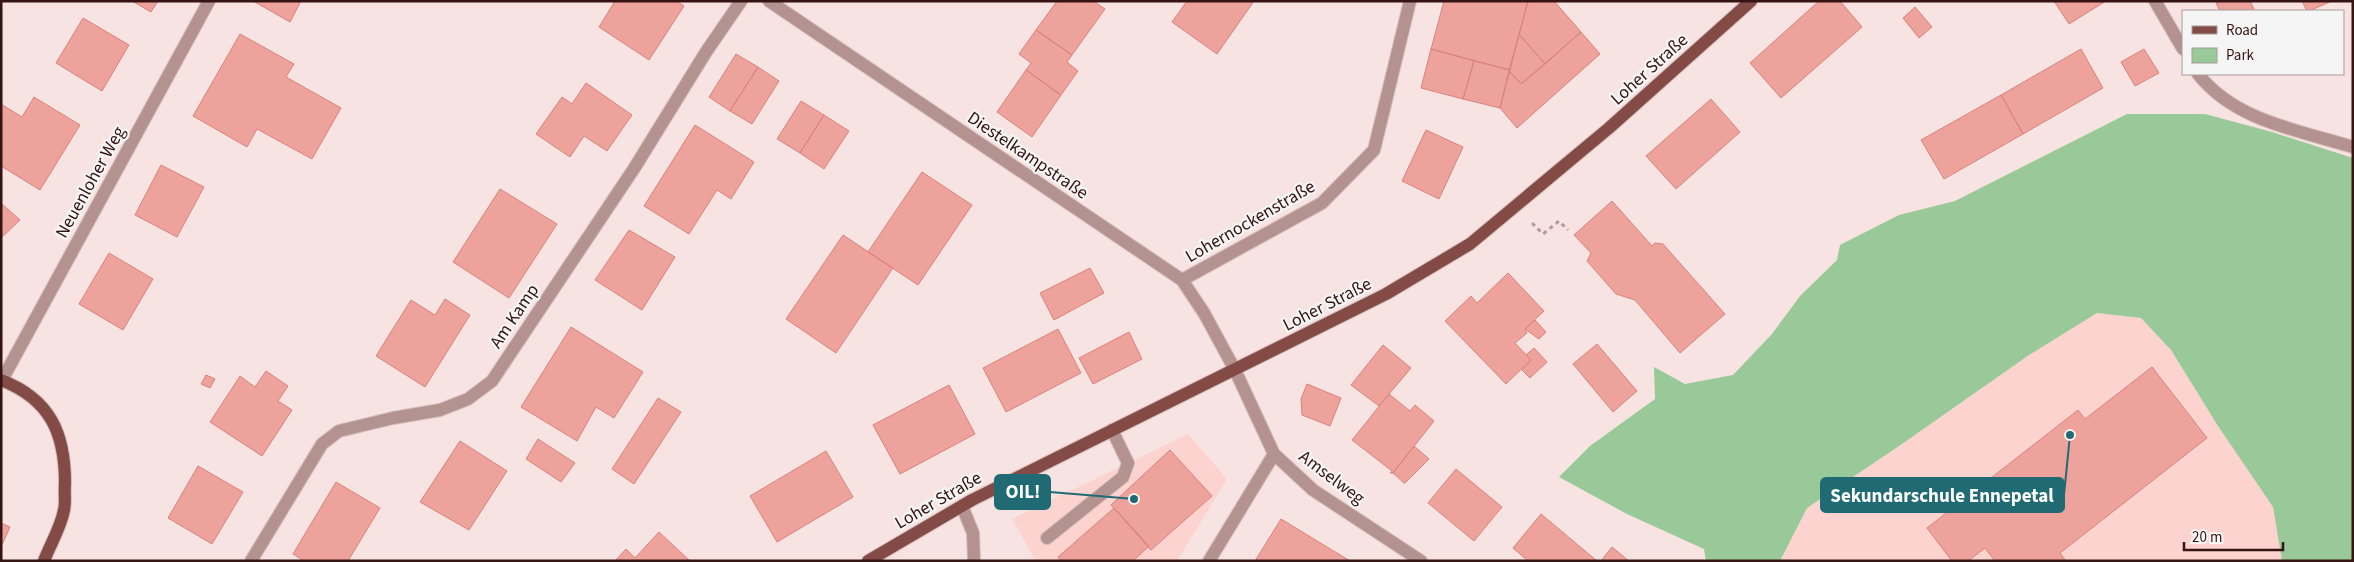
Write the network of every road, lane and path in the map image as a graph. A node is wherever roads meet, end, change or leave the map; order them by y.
1 (209, 1) edge
2 (741, 1) edge
3 (769, 1) edge
4 (1410, 1) edge
5 (1751, 1) edge
6 (2155, 1) edge
7 (2182, 47) edge
8 (2199, 75) edge
9 (2353, 147) edge
10 (1516, 206) junction
11 (1568, 230) dead end
12 (1182, 280) junction
13 (1235, 370) junction
14 (2, 380) edge
15 (1112, 430) junction
16 (1274, 454) junction
17 (962, 506) junction
18 (1047, 538) dead end
19 (44, 561) edge
20 (250, 561) edge
21 (868, 561) edge
22 (974, 561) edge
23 (1209, 561) edge
24 (1421, 561) edge

1 - 14 street, Neuenloher Weg
2 - 20 street, Am Kamp
3 - 12 street, Diestelkampstraße
4 - 12 street, Lohernockenstraße
5 - 10 main road, Loher Straße
6 - 7 street
8 - 9 street
10 - 11 path
10 - 13 main road, Loher Straße
12 - 13 street, Diestelkampstraße
13 - 15 main road, Loher Straße
13 - 16 street, Amselweg
14 - 19 main road
15 - 17 main road, Loher Straße
15 - 18 street
16 - 23 street
16 - 24 street, Amselweg
17 - 21 main road, Loher Straße
17 - 22 street

